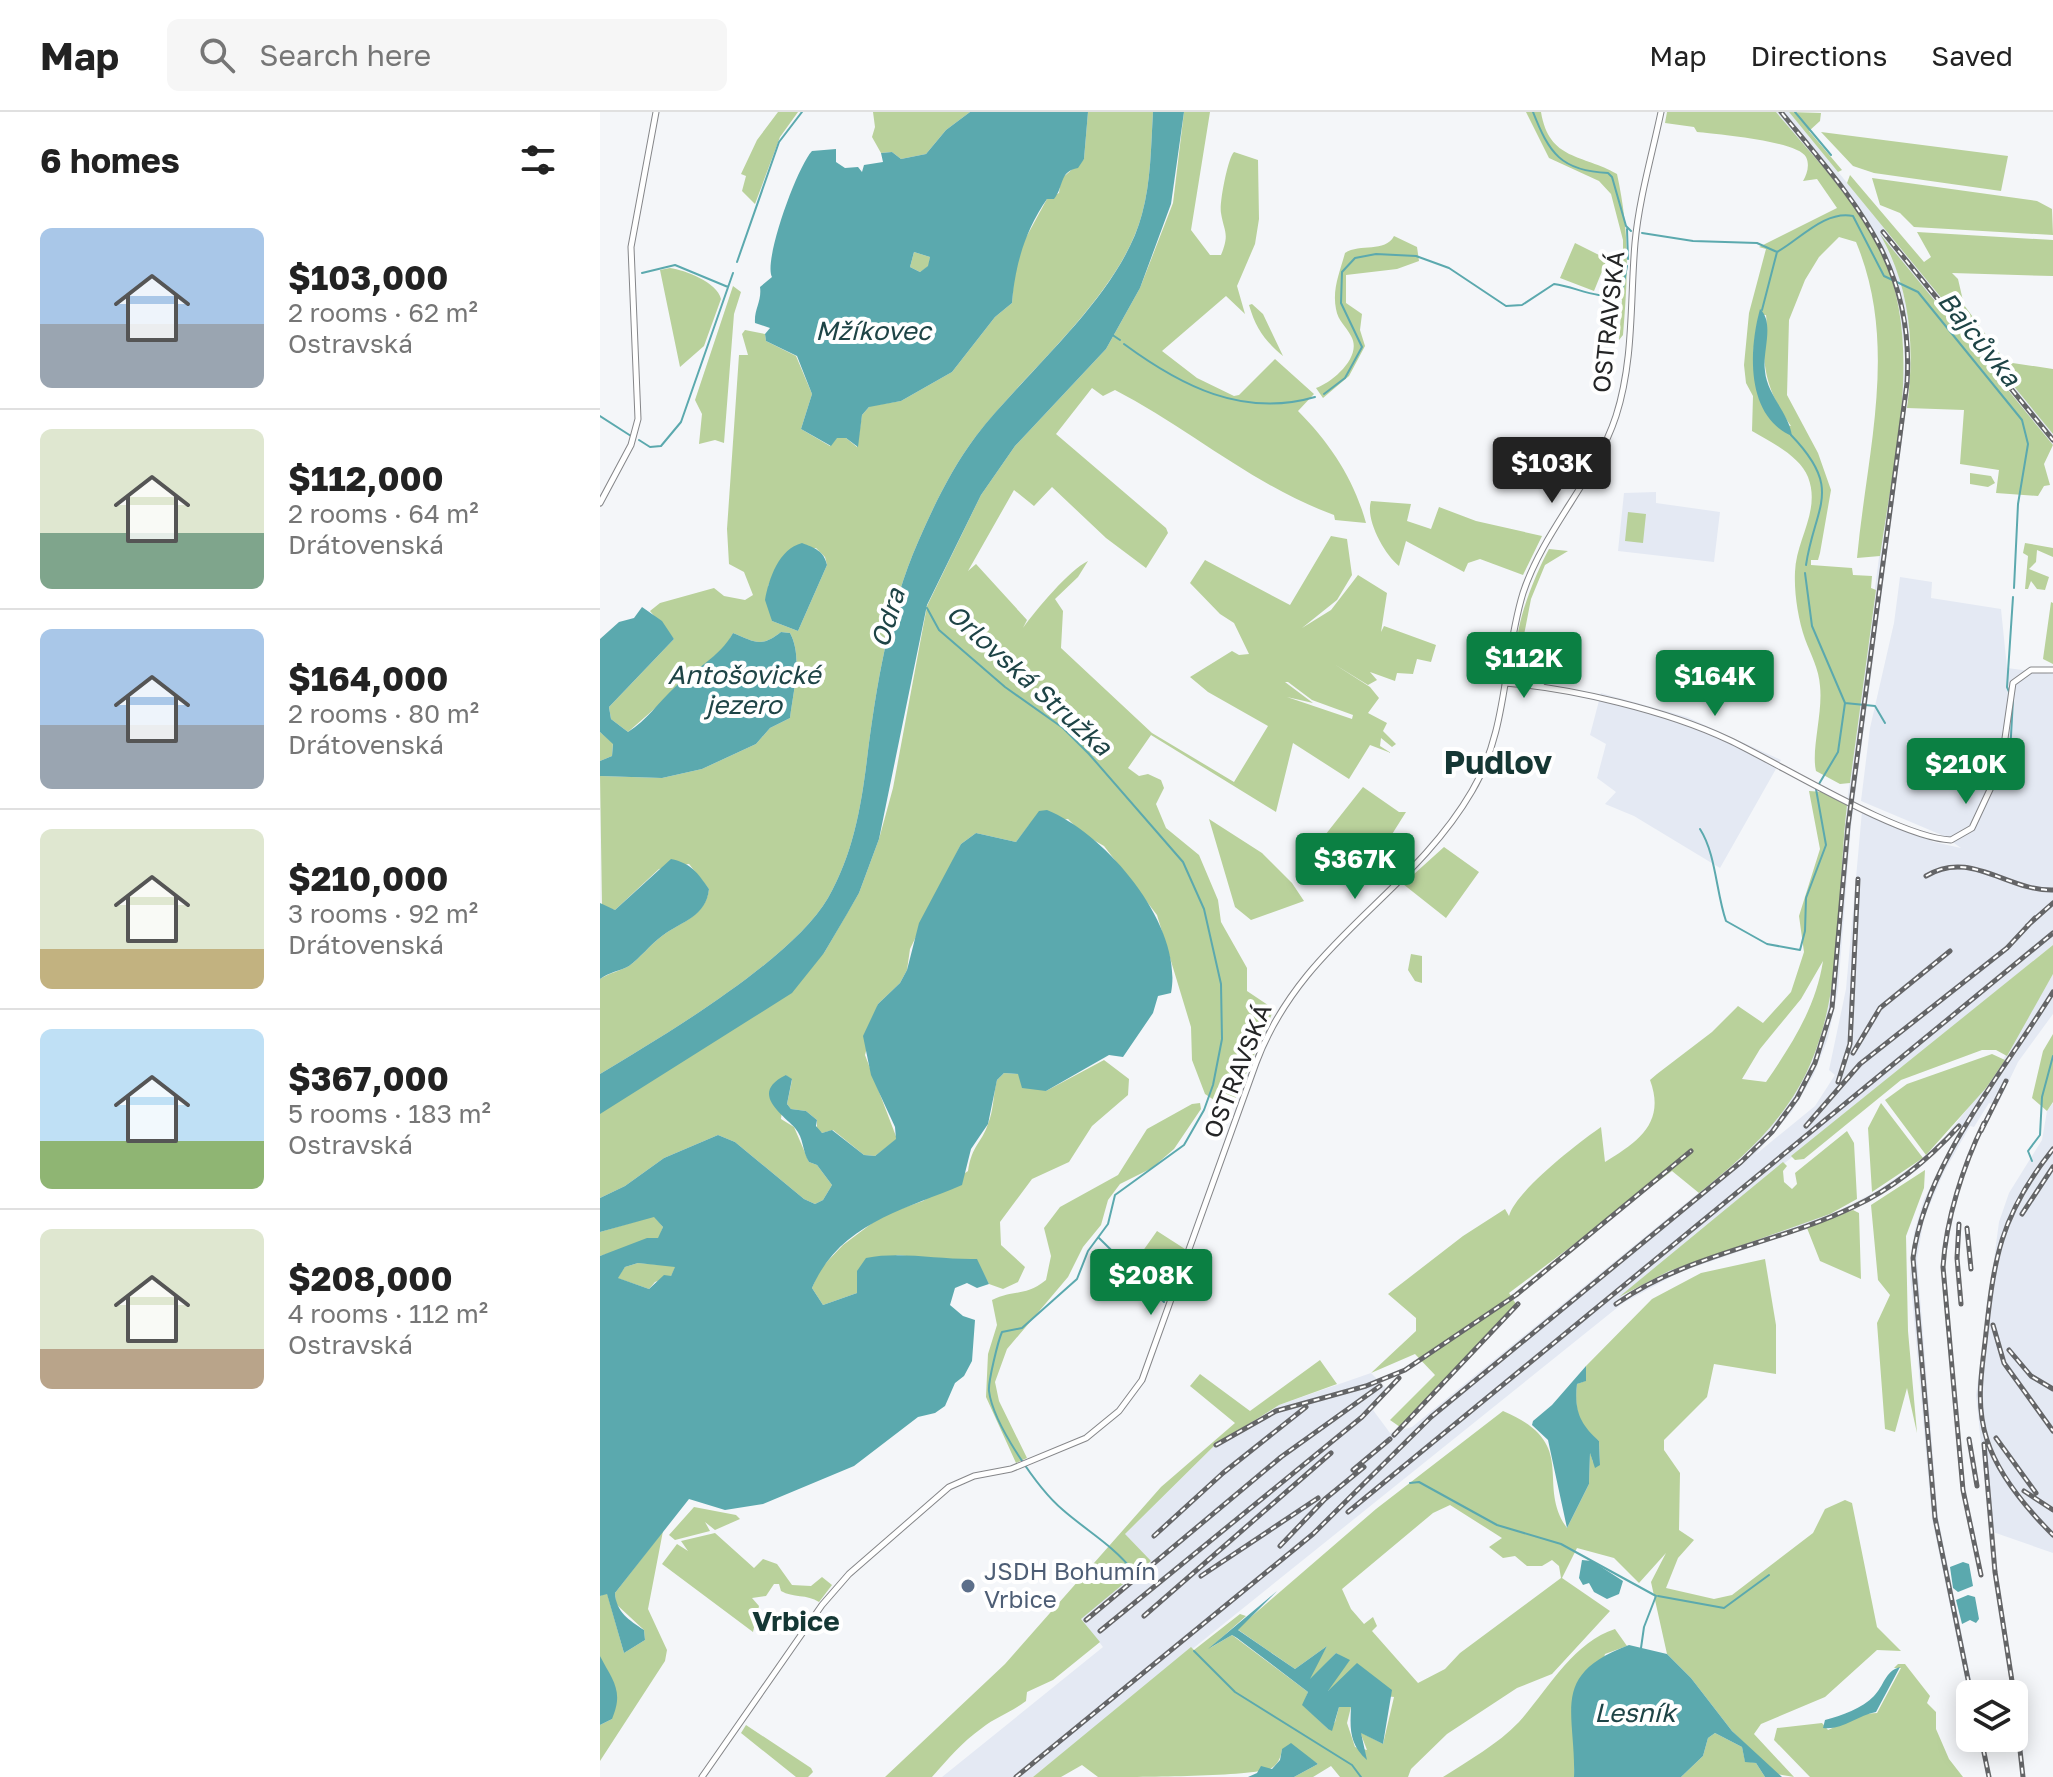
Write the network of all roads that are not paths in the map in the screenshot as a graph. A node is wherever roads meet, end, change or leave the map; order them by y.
1 (656, 112) edge
2 (1661, 112) edge
3 (600, 503) edge
4 (2053, 670) edge
5 (1506, 673) junction
6 (1505, 683) junction
7 (1542, 686) junction
8 (702, 1777) edge

1 - 3 main road
2 - 5 main road, OSTRAVSKÁ
4 - 7 main road
5 - 6 main road, OSTRAVSKÁ
5 - 7 main road
6 - 7 main road
6 - 8 main road, OSTRAVSKÁ

